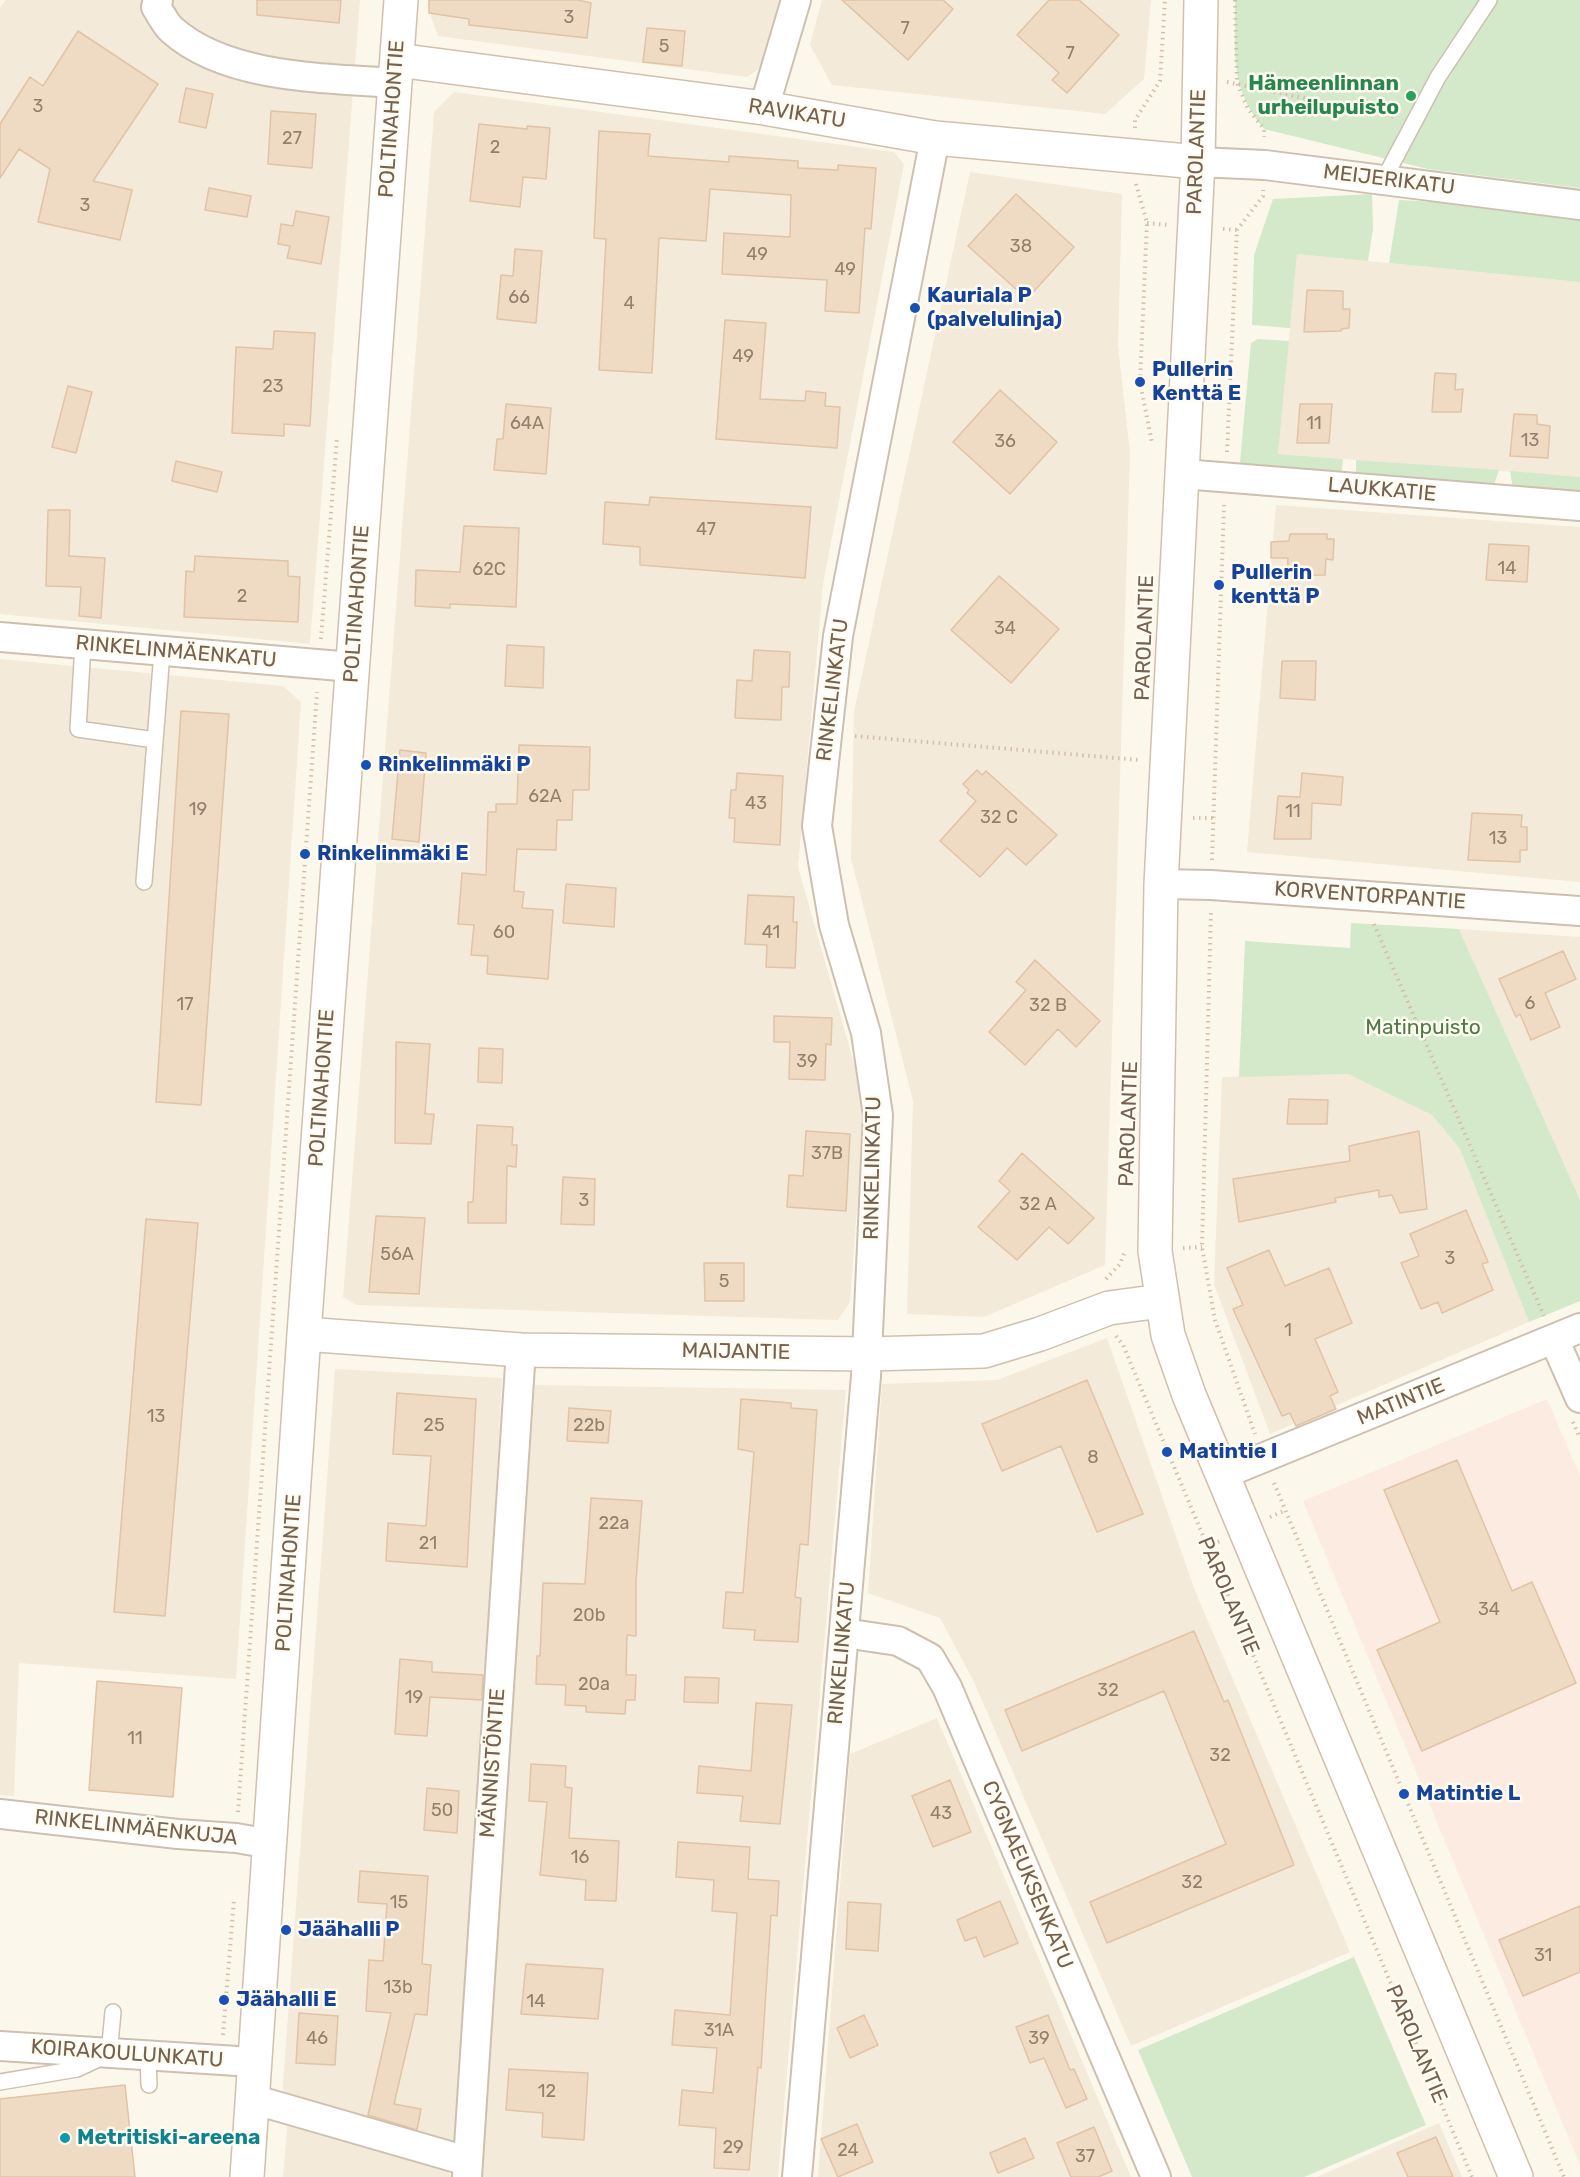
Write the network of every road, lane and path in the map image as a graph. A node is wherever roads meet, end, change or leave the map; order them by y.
1 (158, 0) edge
2 (401, 0) edge
3 (796, 0) edge
4 (1165, 0) edge
5 (1201, 0) edge
6 (1235, 0) edge
7 (1489, 0) edge
8 (396, 72) junction
9 (1237, 83) junction
10 (764, 108) junction
11 (1415, 121) junction
12 (935, 138) junction
13 (1136, 156) junction
14 (1198, 162) junction
15 (1265, 165) junction
16 (1383, 179) junction
17 (1580, 205) edge
18 (1152, 454) dead end
19 (1183, 474) junction
20 (1226, 477) junction
21 (1580, 506) edge
22 (0, 637) edge
23 (83, 644) junction
24 (162, 652) junction
25 (352, 667) junction
26 (848, 735) dead end
27 (155, 740) junction
28 (1141, 748) dead end
29 (1141, 760) junction
30 (1140, 771) dead end
31 (144, 882) dead end
32 (1161, 884) junction
33 (1211, 885) junction
34 (1361, 896) junction
35 (1580, 911) edge
36 (1125, 1249) dead end
37 (1161, 1301) junction
38 (1109, 1308) junction
39 (304, 1334) junction
40 (1567, 1334) edge
41 (521, 1350) junction
42 (867, 1354) junction
43 (1576, 1408) edge
44 (1580, 1438) edge
45 (1264, 1458) junction
46 (1221, 1475) junction
47 (1286, 1480) dead end
48 (1275, 1485) junction
49 (844, 1633) junction
50 (0, 1814) edge
51 (271, 1844) junction
52 (113, 2012) dead end
53 (0, 2046) edge
54 (109, 2054) junction
55 (148, 2056) junction
56 (253, 2062) junction
57 (0, 2082) edge
58 (149, 2085) dead end
59 (252, 2099) junction
60 (467, 2169) edge
61 (247, 2177) edge
62 (797, 2177) edge
63 (1156, 2177) edge
64 (1472, 2177) edge
65 (1516, 2177) edge
66 (1564, 2177) edge

1 - 8 street
2 - 8 main road, POLTINAHONTIE
3 - 10 street
4 - 13 path, PAROLANTIE
5 - 14 main road, PAROLANTIE
6 - 9 path, PAROLANTIE
7 - 11 lane
8 - 10 main road, RAVIKATU
8 - 25 main road, POLTINAHONTIE
9 - 11 path
9 - 15 path, PAROLANTIE
10 - 12 main road, RAVIKATU
11 - 16 lane
12 - 13 main road, RAVIKATU
12 - 42 street, RINKELINKATU
13 - 14 main road, RAVIKATU
13 - 18 path, PAROLANTIE
14 - 15 street, MEIJERIKATU
14 - 19 main road, PAROLANTIE
15 - 16 street, MEIJERIKATU
15 - 20 path, PAROLANTIE
16 - 17 street, MEIJERIKATU
19 - 20 street, LAUKKATIE
19 - 32 main road, PAROLANTIE
20 - 21 street, LAUKKATIE
20 - 33 path, PAROLANTIE
22 - 23 street, RINKELINMÄENKATU
23 - 24 street, RINKELINMÄENKATU
23 - 27 lane
24 - 25 street, RINKELINMÄENKATU
24 - 27 lane
25 - 39 main road, POLTINAHONTIE
26 - 29 path
27 - 31 lane
28 - 29 path
29 - 30 path
32 - 33 street, KORVENTORPANTIE
32 - 37 main road, PAROLANTIE
33 - 34 street, KORVENTORPANTIE
33 - 45 path, PAROLANTIE
34 - 35 street, KORVENTORPANTIE
34 - 40 path
36 - 38 path, PAROLANTIE
37 - 38 main road, MAIJANTIE
37 - 46 main road, PAROLANTIE
38 - 42 main road, MAIJANTIE
38 - 64 path, PAROLANTIE
39 - 41 main road, MAIJANTIE
39 - 51 main road, POLTINAHONTIE
40 - 43 street
40 - 45 street, MATINTIE
41 - 42 main road, MAIJANTIE
41 - 60 street, MÄNNISTÖNTIE
42 - 49 street, RINKELINKATU
43 - 44 path
45 - 46 street, MATINTIE
45 - 48 path, PAROLANTIE
46 - 65 main road, PAROLANTIE
47 - 48 path
48 - 66 path, PAROLANTIE
49 - 62 street, RINKELINKATU
49 - 63 street, CYGNAEUKSENKATU
50 - 51 street, RINKELINMÄENKUJA
51 - 56 main road, POLTINAHONTIE
52 - 54 lane
53 - 54 street, KOIRAKOULUNKATU
54 - 55 street, KOIRAKOULUNKATU
54 - 57 lane
55 - 56 street, KOIRAKOULUNKATU
55 - 58 lane
56 - 59 main road, POLTINAHONTIE
59 - 60 street
59 - 61 main road, POLTINAHONTIE

